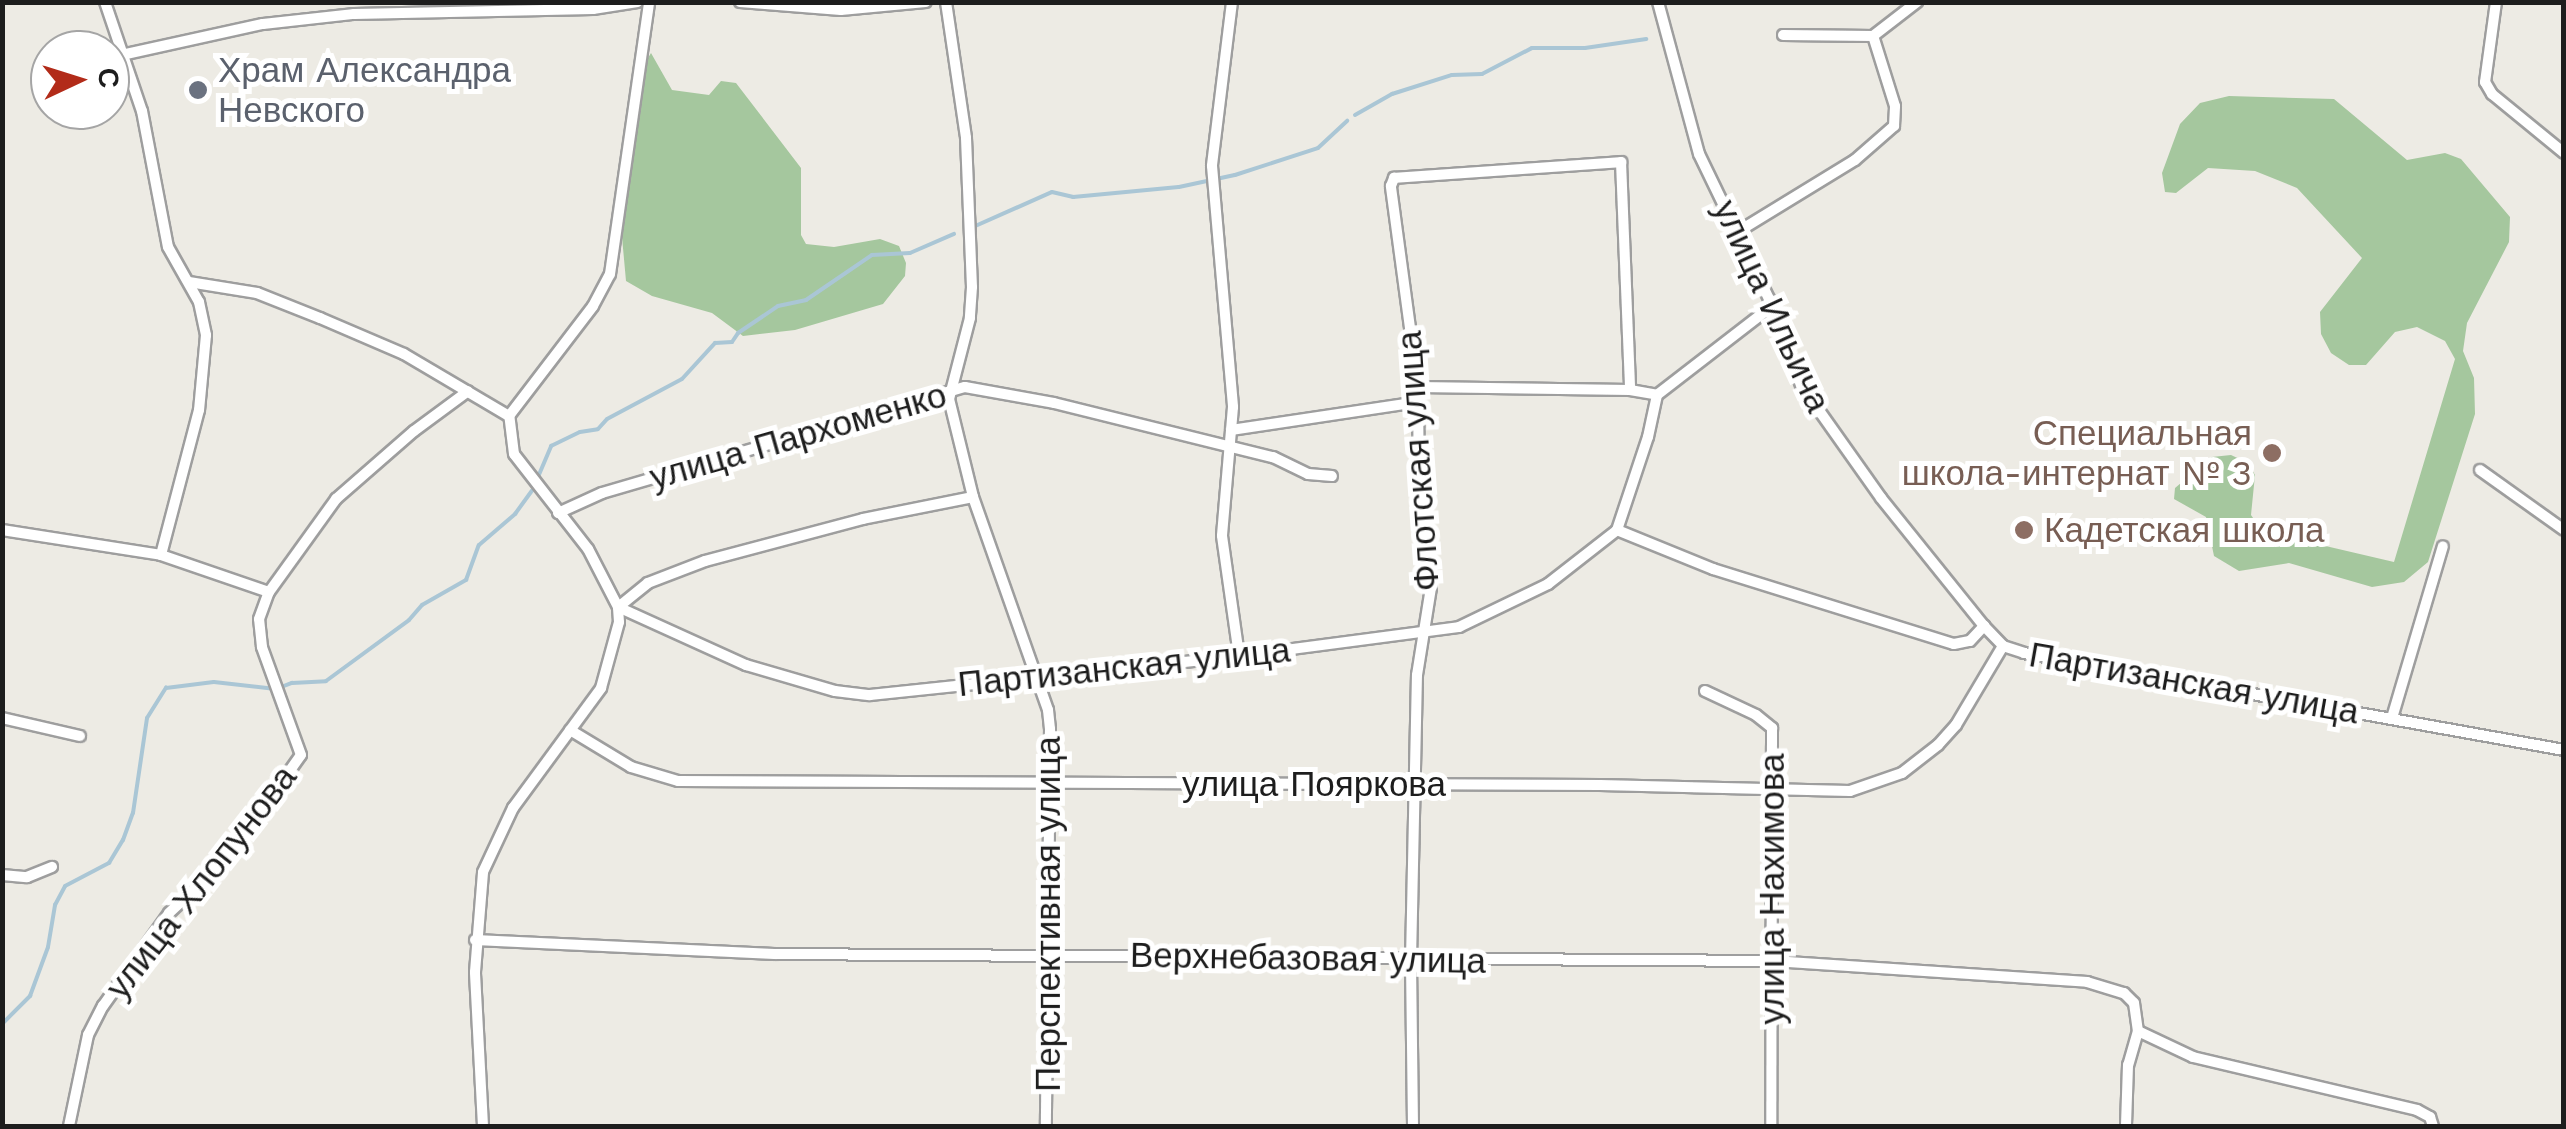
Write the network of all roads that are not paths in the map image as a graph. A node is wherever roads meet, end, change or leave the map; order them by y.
1 (105, 2) edge
2 (637, 2) edge
3 (648, 2) edge
4 (740, 2) edge
5 (926, 2) edge
6 (946, 2) edge
7 (1232, 2) edge
8 (1658, 2) edge
9 (1917, 2) edge
10 (2496, 2) edge
11 (116, 30) edge
12 (1783, 35) dead end
13 (1873, 36) junction
14 (130, 53) edge
15 (130, 73) edge
16 (2564, 154) edge
17 (1738, 231) junction
18 (189, 282) junction
19 (1772, 306) junction
20 (1418, 386) junction
21 (948, 389) junction
22 (1630, 390) junction
23 (468, 391) junction
24 (1656, 395) junction
25 (1419, 402) junction
26 (509, 416) junction
27 (1231, 430) junction
28 (1227, 446) junction
29 (2480, 470) dead end
30 (1332, 476) dead end
31 (973, 497) junction
32 (558, 513) junction
33 (2, 530) edge
34 (1616, 530) junction
35 (2564, 530) edge
36 (2442, 546) dead end
37 (161, 554) junction
38 (269, 592) junction
39 (618, 607) junction
40 (1984, 626) junction
41 (1422, 634) junction
42 (2003, 646) junction
43 (1239, 656) junction
44 (1036, 677) junction
45 (1705, 691) dead end
46 (2, 718) edge
47 (2392, 718) junction
48 (570, 730) junction
49 (80, 736) dead end
50 (2564, 750) edge
51 (1052, 784) junction
52 (1414, 784) junction
53 (1768, 789) junction
54 (52, 866) dead end
55 (2, 875) edge
56 (475, 940) junction
57 (1050, 954) junction
58 (1411, 960) junction
59 (1773, 962) junction
60 (2138, 1031) junction
61 (69, 1126) edge
62 (484, 1126) edge
63 (1046, 1126) edge
64 (1413, 1126) edge
65 (1771, 1126) edge
66 (2126, 1126) edge
67 (2433, 1126) edge

1 - 11 street
2 - 14 street
3 - 26 street
4 - 5 street
6 - 21 street
7 - 27 street
8 - 17 street, улица Ильича
9 - 13 street
10 - 16 street
12 - 13 street
13 - 17 street
15 - 18 street
17 - 19 street, улица Ильича
18 - 23 street
18 - 37 street
19 - 24 street
19 - 40 street, улица Ильича
20 - 22 street
20 - 22 street, Флотская улица
20 - 25 street, Флотская улица
21 - 28 street, улица Пархоменко
21 - 31 street, Перспективная улица
21 - 32 street, улица Пархоменко
22 - 24 street
23 - 26 street
23 - 38 street
24 - 34 street
25 - 27 street
25 - 41 street, Флотская улица
26 - 32 street
27 - 28 street
28 - 30 street, улица Пархоменко
28 - 43 street
29 - 35 street
31 - 39 street
31 - 44 street, Перспективная улица
32 - 39 street
33 - 37 street
34 - 40 street, Партизанская улица
34 - 41 street, Партизанская улица
36 - 47 street
37 - 38 street
38 - 61 street, улица Хлопунова
39 - 44 street, Партизанская улица
39 - 48 street
40 - 42 street, Партизанская улица
41 - 43 street, Партизанская улица
41 - 52 street, Флотская улица
42 - 47 street, Партизанская улица
42 - 53 street, улица Пояркова
43 - 44 street, Партизанская улица
44 - 51 street, Перспективная улица
45 - 53 street, улица Нахимова
46 - 49 street
47 - 50 street, Партизанская улица
48 - 51 street, улица Пояркова
48 - 56 street
51 - 52 street, улица Пояркова
51 - 57 street, Перспективная улица
52 - 53 street, улица Пояркова
52 - 58 street, Флотская улица
53 - 59 street, улица Нахимова
54 - 55 street
56 - 57 street, Верхнебазовая улица
56 - 62 street
57 - 58 street, Верхнебазовая улица
57 - 63 street, Перспективная улица
58 - 59 street, Верхнебазовая улица
58 - 64 street, Флотская улица
59 - 60 street, Верхнебазовая улица
59 - 65 street, улица Нахимова
60 - 66 street
60 - 67 street

